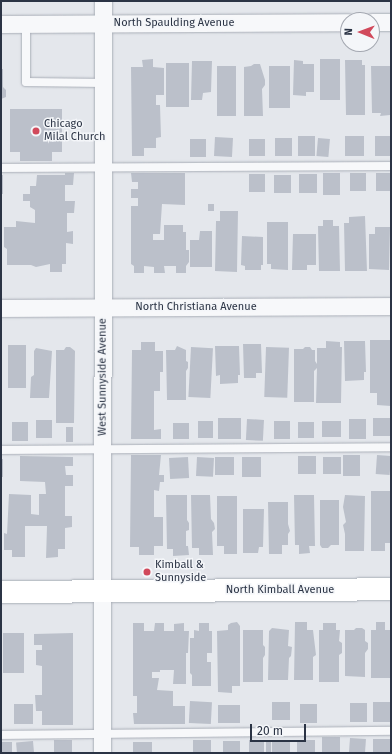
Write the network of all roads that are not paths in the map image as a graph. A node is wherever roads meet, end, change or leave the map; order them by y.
1 (104, 1) edge
2 (340, 22) edge
3 (380, 22) edge
4 (391, 22) edge
5 (1, 24) edge
6 (26, 24) junction
7 (104, 24) junction
8 (104, 83) junction
9 (391, 166) edge
10 (1, 168) edge
11 (103, 168) junction
12 (391, 306) edge
13 (1, 308) edge
14 (103, 308) junction
15 (391, 447) edge
16 (1, 450) edge
17 (102, 450) junction
18 (391, 589) edge
19 (102, 591) junction
20 (1, 592) edge
21 (391, 731) edge
22 (102, 734) junction
23 (1, 735) edge
24 (102, 753) edge

1 - 7 street, West Sunnyside Avenue
2 - 7 street, North Spaulding Avenue
3 - 4 street
5 - 6 street, North Spaulding Avenue
6 - 7 street, North Spaulding Avenue
6 - 8 lane
7 - 8 street, West Sunnyside Avenue
8 - 11 street, West Sunnyside Avenue
9 - 11 lane
10 - 11 lane
11 - 14 street, West Sunnyside Avenue
12 - 14 street, North Christiana Avenue
13 - 14 street, North Christiana Avenue
14 - 17 street, West Sunnyside Avenue
15 - 17 lane
16 - 17 lane
17 - 19 street, West Sunnyside Avenue
18 - 19 street, North Kimball Avenue
19 - 20 street, North Kimball Avenue
19 - 22 street, West Sunnyside Avenue
21 - 22 lane
22 - 23 lane
22 - 24 street, West Sunnyside Avenue

